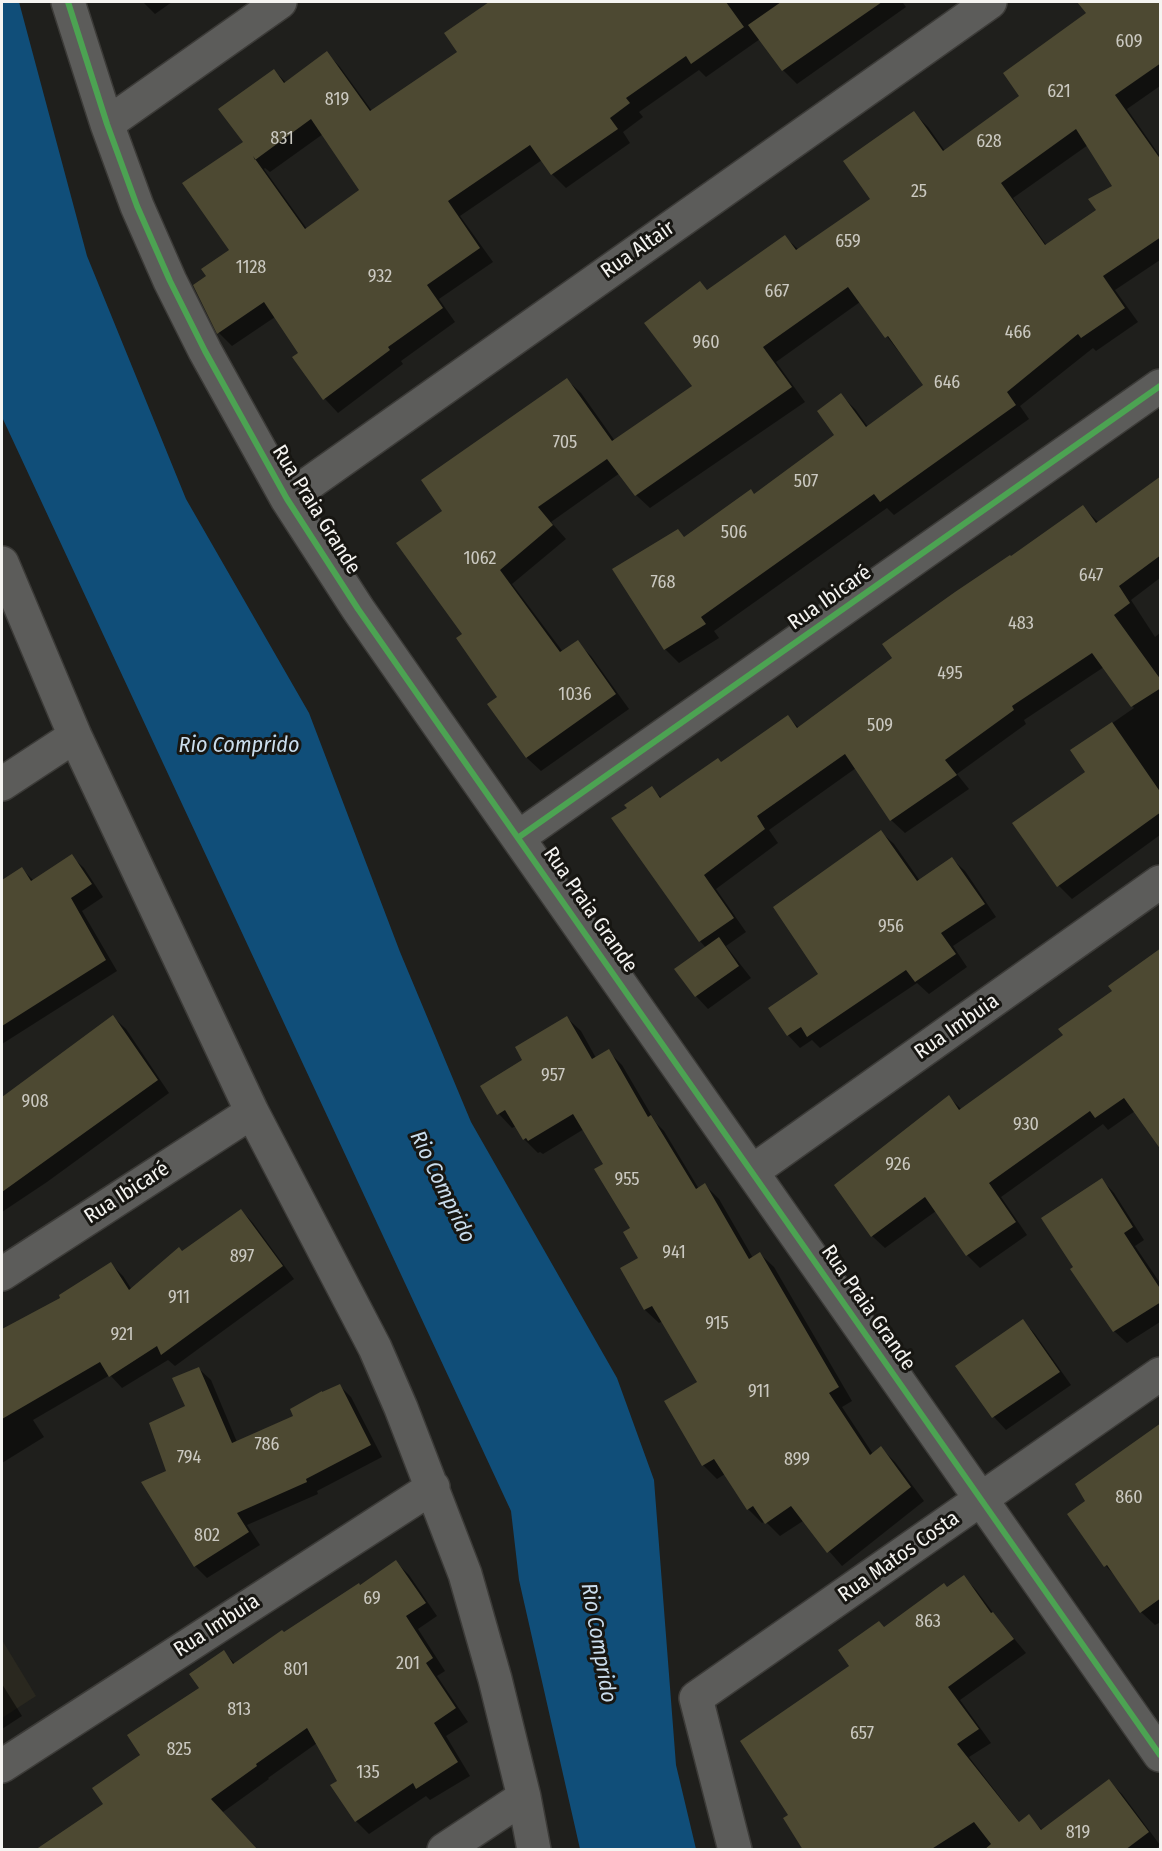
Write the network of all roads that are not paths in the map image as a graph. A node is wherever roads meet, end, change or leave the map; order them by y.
1 (68, 2) edge
2 (280, 2) edge
3 (990, 2) edge
4 (107, 124) junction
5 (1161, 386) edge
6 (287, 499) junction
7 (2, 563) edge
8 (75, 736) junction
9 (2, 784) edge
10 (519, 837) junction
11 (1161, 882) edge
12 (252, 1112) junction
13 (753, 1171) junction
14 (2, 1274) edge
15 (1161, 1374) edge
16 (433, 1487) junction
17 (982, 1499) junction
18 (1161, 1755) edge
19 (2, 1766) edge
20 (524, 1797) junction
21 (444, 1850) edge
22 (534, 1850) edge
23 (735, 1850) edge

1 - 4 street, Rua Praia Grande
2 - 4 street
3 - 6 street, Rua Altair
4 - 6 street, Rua Praia Grande
5 - 10 street, Rua Ibicaré
6 - 10 street, Rua Praia Grande
7 - 8 street
8 - 9 street
8 - 12 street
10 - 13 street, Rua Praia Grande
11 - 13 street, Rua Imbuia
12 - 14 street, Rua Ibicaré
12 - 16 street
13 - 17 street, Rua Praia Grande
15 - 17 street, Rua Matos Costa
16 - 19 street, Rua Imbuia
16 - 20 street
17 - 18 street, Rua Praia Grande
17 - 23 street, Rua Matos Costa
20 - 21 street
20 - 22 street

